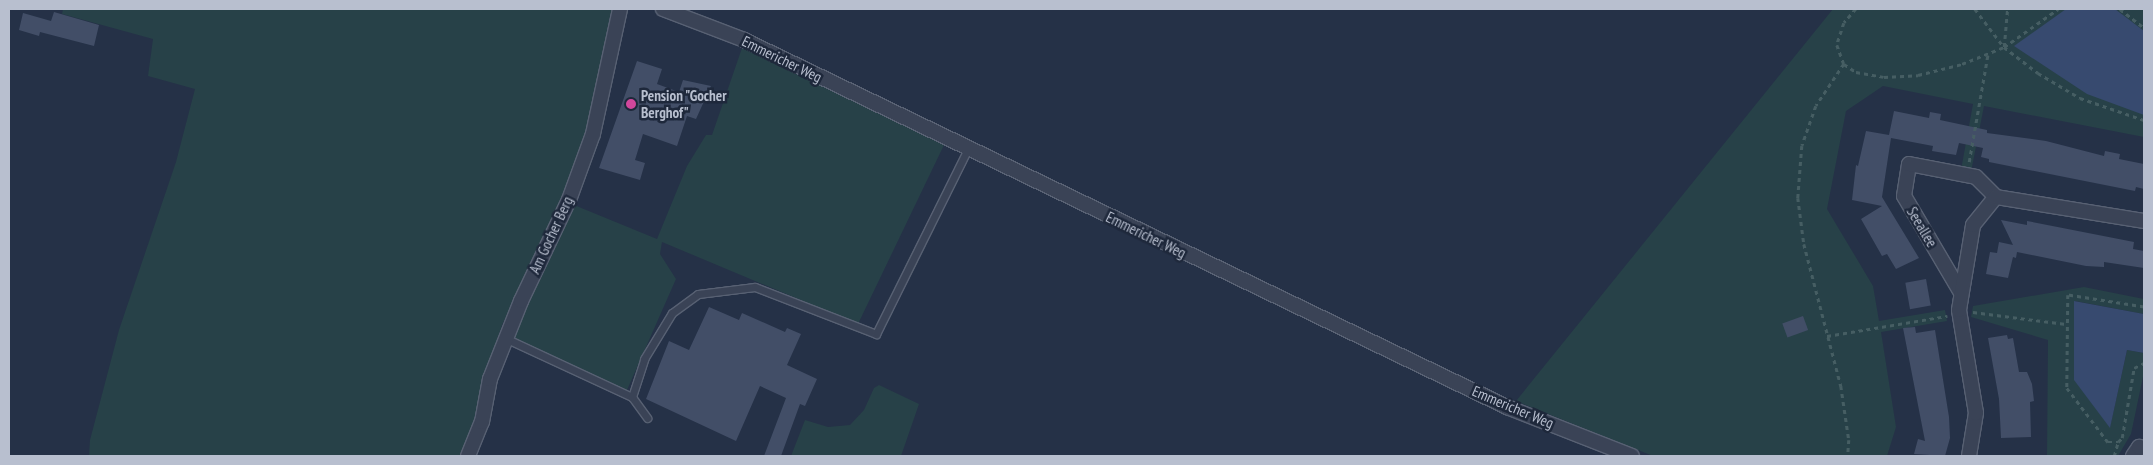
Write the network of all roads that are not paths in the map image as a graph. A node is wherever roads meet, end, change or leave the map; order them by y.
1 (620, 9) edge
2 (663, 9) edge
3 (968, 150) junction
4 (1996, 197) junction
5 (2144, 221) edge
6 (1960, 291) junction
7 (506, 339) junction
8 (632, 397) junction
9 (647, 418) dead end
10 (2144, 448) edge
11 (468, 456) edge
12 (1632, 456) edge
13 (1970, 456) edge
14 (2133, 456) edge

1 - 7 street, Am Gocher Berg
2 - 3 street, Emmericher Weg
3 - 8 lane
3 - 12 street, Emmericher Weg
4 - 5 street
4 - 6 street
4 - 6 street, Seeallee
6 - 13 street
7 - 8 lane
7 - 11 street, Am Gocher Berg
8 - 9 lane
10 - 14 street

